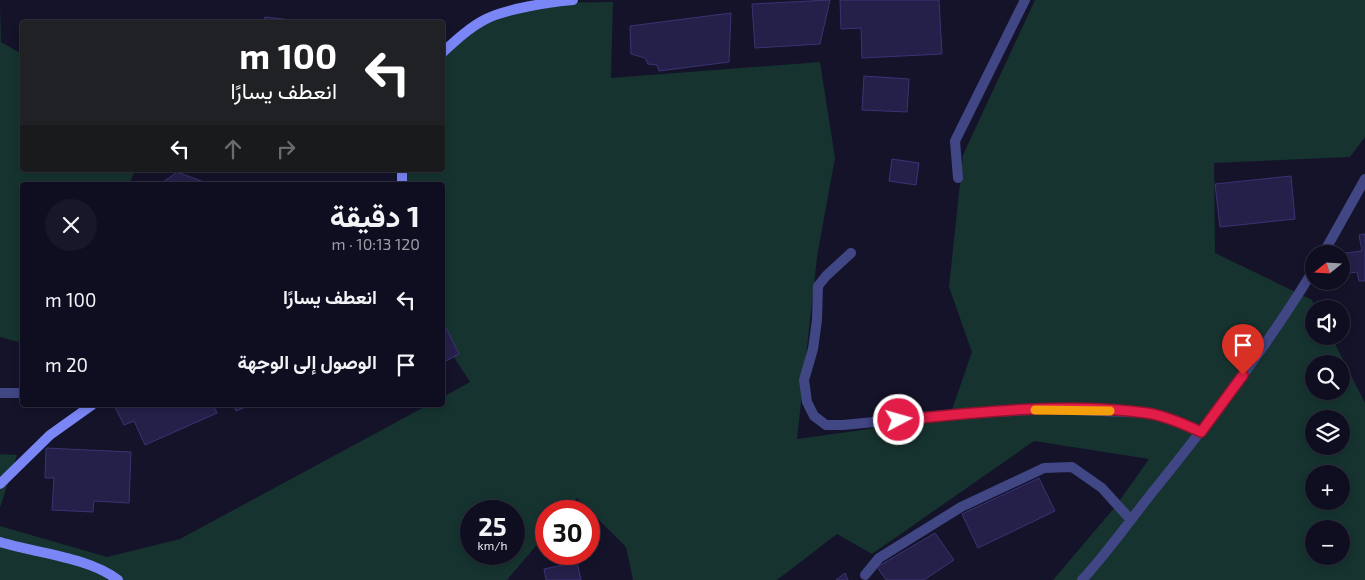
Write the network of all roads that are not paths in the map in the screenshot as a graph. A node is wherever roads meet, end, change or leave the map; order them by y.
1 (573, 0) edge
2 (1025, 0) edge
3 (445, 50) edge
4 (958, 178) dead end
5 (1365, 179) edge
6 (1328, 245) edge
7 (851, 254) dead end
8 (1305, 284) edge
9 (0, 393) edge
10 (20, 393) edge
11 (89, 407) edge
12 (1201, 432) junction
13 (0, 484) edge
14 (1130, 519) junction
15 (0, 542) edge
16 (865, 575) dead end
17 (118, 580) edge
18 (1082, 580) edge

1 - 3 street
2 - 4 street
5 - 6 street
7 - 12 street
8 - 12 street
9 - 10 street
11 - 13 street
12 - 14 street
14 - 16 street
14 - 18 street
15 - 17 street

